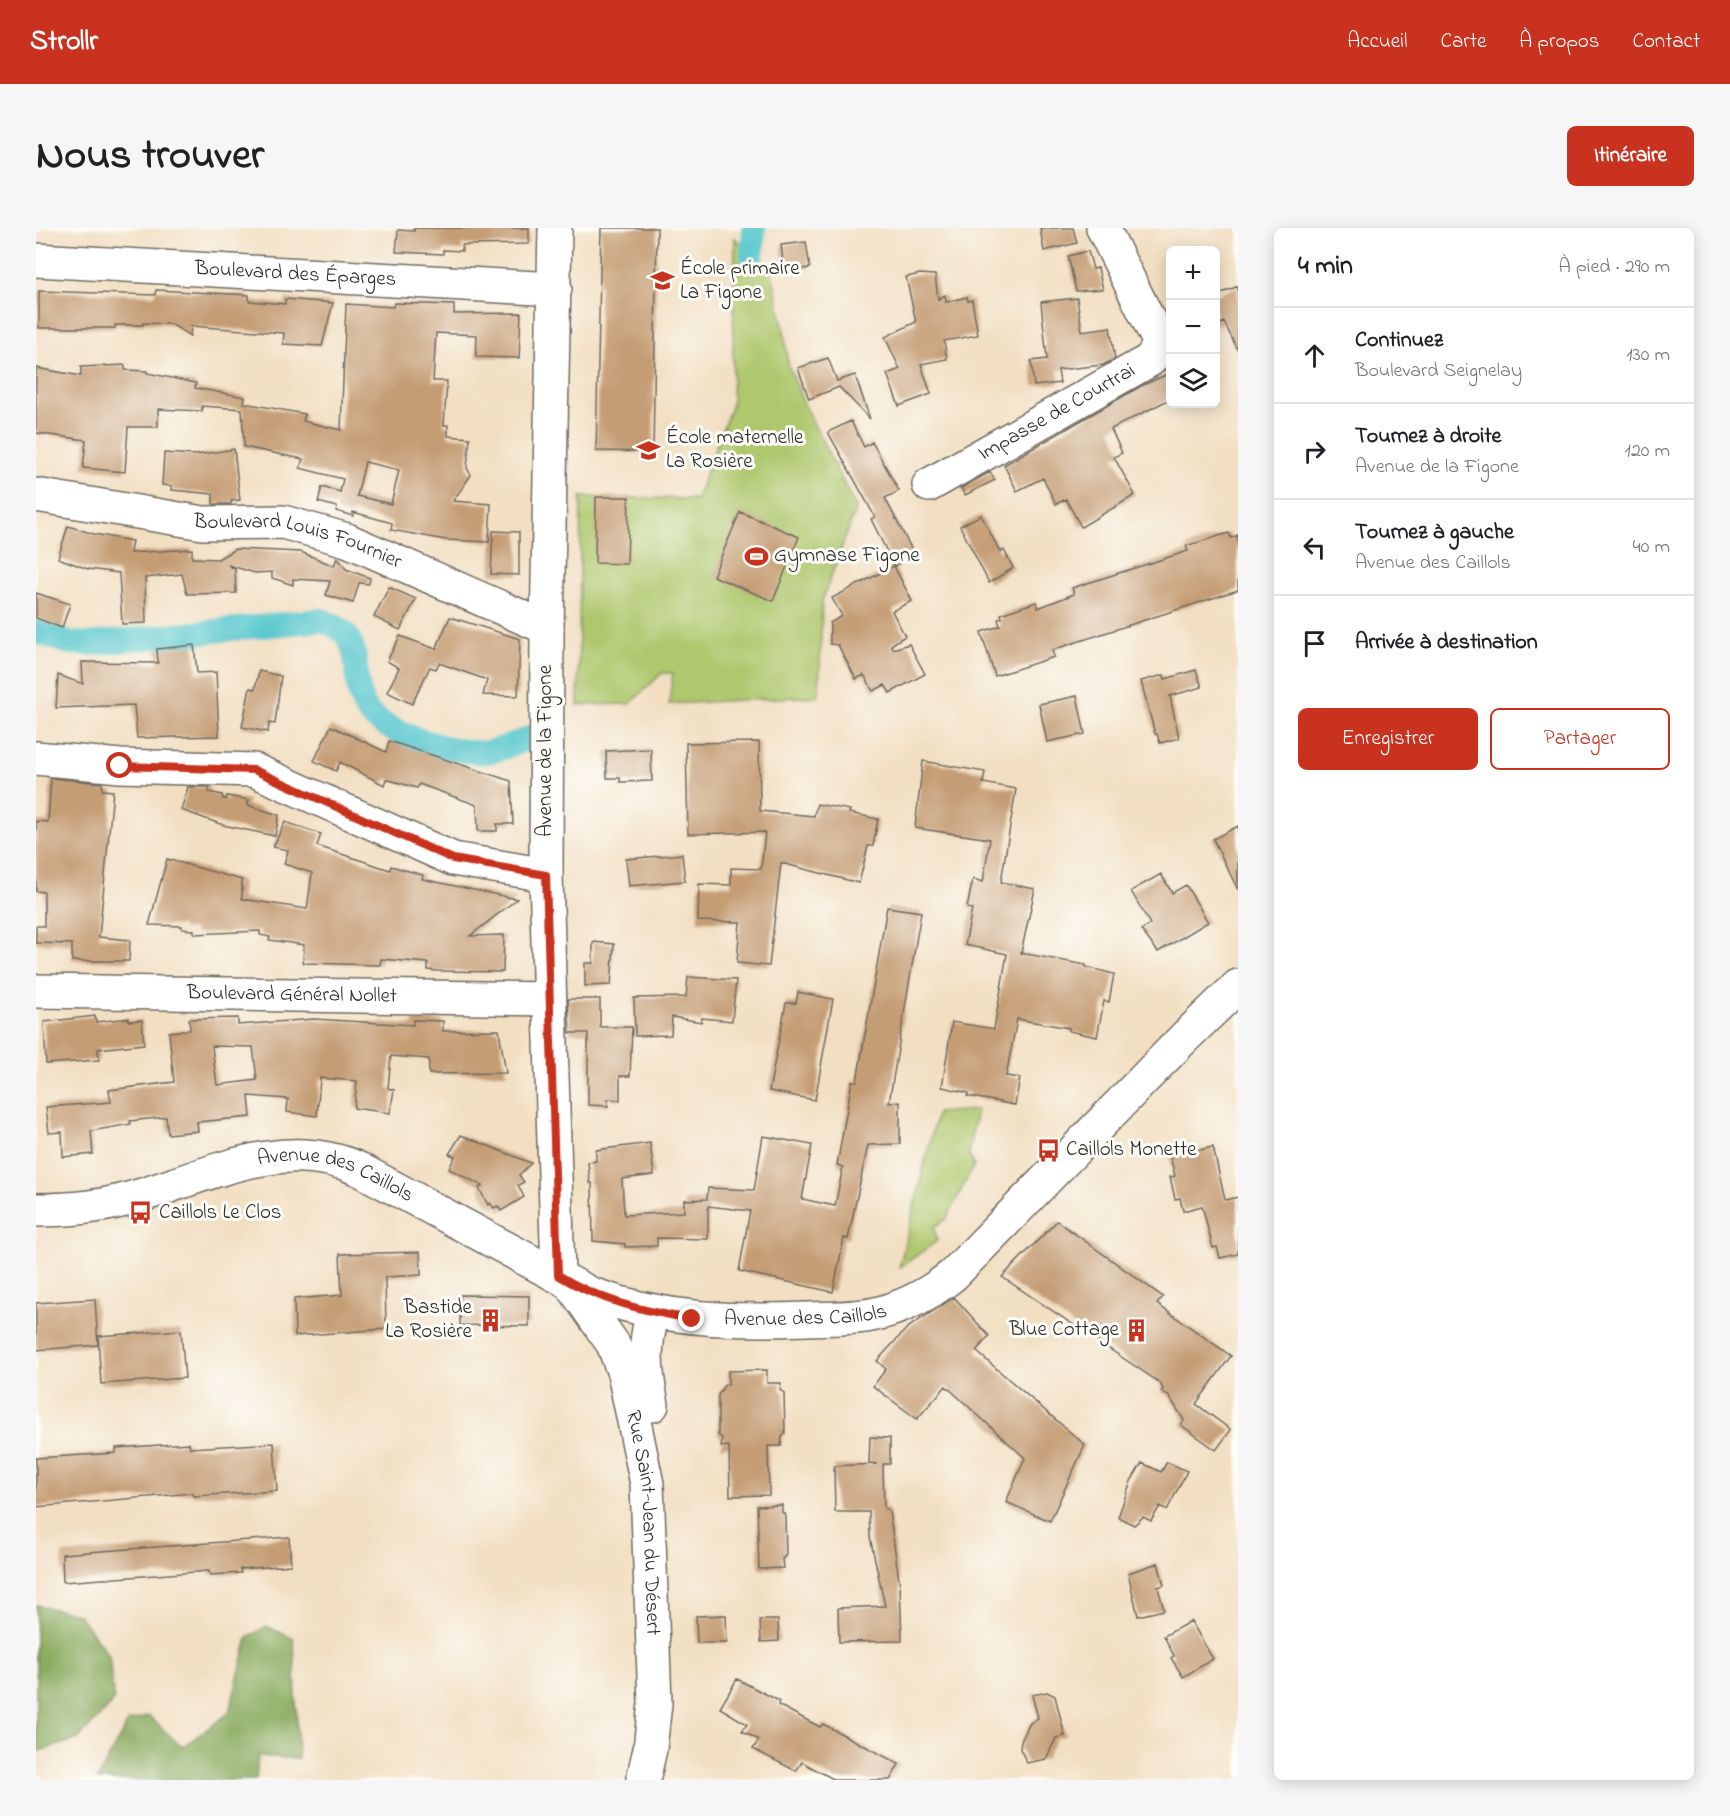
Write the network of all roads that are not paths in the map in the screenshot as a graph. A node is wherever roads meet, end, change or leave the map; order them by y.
1 (555, 228) edge
2 (1102, 228) edge
3 (36, 260) edge
4 (555, 289) junction
5 (929, 485) dead end
6 (36, 495) edge
7 (547, 628) junction
8 (36, 758) edge
9 (546, 875) junction
10 (1238, 986) edge
11 (36, 991) edge
12 (548, 999) junction
13 (36, 1210) edge
14 (564, 1279) junction
15 (652, 1312) junction
16 (643, 1780) edge
17 (665, 1780) edge

1 - 4 street, Avenue de la Figone
2 - 5 street, Impasse de Courtrai
3 - 4 street, Boulevard des Éparges
4 - 7 street, Avenue de la Figone
6 - 7 street, Boulevard Louis Fournier
7 - 9 street, Avenue de la Figone
8 - 9 street
9 - 12 street, Avenue de la Figone
10 - 15 street, Avenue des Caillols
11 - 12 street, Boulevard Général Nollet
12 - 14 street, Avenue de la Figone
13 - 14 street, Avenue des Caillols
14 - 15 street, Avenue des Caillols
14 - 16 street, Rue Saint-Jean du Désert
15 - 17 street, Rue Saint-Jean du Désert

